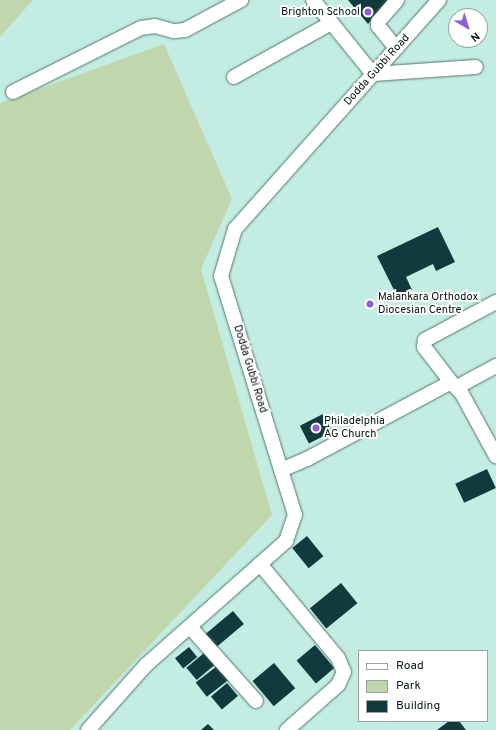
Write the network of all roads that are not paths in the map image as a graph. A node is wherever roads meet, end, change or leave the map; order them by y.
1 (241, 0) edge
2 (313, 0) edge
3 (397, 0) edge
4 (439, 0) edge
5 (331, 23) junction
6 (396, 48) junction
7 (476, 67) dead end
8 (373, 74) junction
9 (234, 77) dead end
10 (14, 92) dead end
11 (496, 302) edge
12 (496, 366) edge
13 (454, 385) junction
14 (496, 456) edge
15 (281, 470) junction
16 (260, 564) junction
17 (190, 626) junction
18 (256, 701) dead end
19 (88, 730) edge
20 (287, 730) edge

1 - 10 street
2 - 5 street
3 - 6 street
4 - 6 street, Dodda Gubbi Road
5 - 8 street
5 - 9 street
6 - 8 street, Dodda Gubbi Road
7 - 8 street
8 - 15 street, Dodda Gubbi Road
11 - 13 street
12 - 13 street
13 - 14 street
13 - 15 street
15 - 16 street, Dodda Gubbi Road
16 - 17 street, Dodda Gubbi Road
16 - 20 street
17 - 18 street
17 - 19 street, Dodda Gubbi Road

